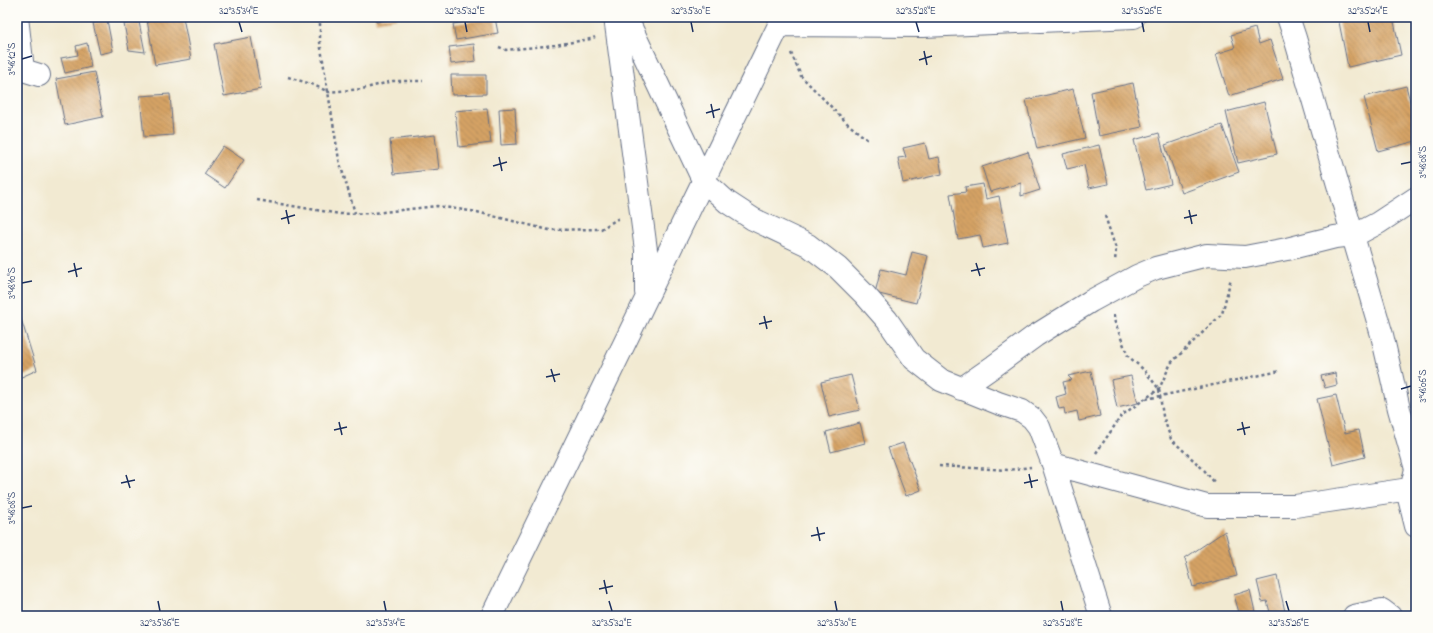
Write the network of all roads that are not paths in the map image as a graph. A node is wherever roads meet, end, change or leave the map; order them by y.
1 (17, 17) edge
2 (1121, 17) edge
3 (1288, 17) edge
4 (619, 20) edge
5 (781, 21) edge
6 (39, 75) dead end
7 (703, 180) junction
8 (1416, 198) edge
9 (1352, 235) junction
10 (646, 298) junction
11 (962, 389) junction
12 (1053, 464) junction
13 (1414, 488) edge
14 (1416, 526) edge
15 (492, 616) edge
16 (1101, 616) edge
17 (1354, 616) edge
18 (1390, 616) edge

1 - 6 street
2 - 5 street
3 - 9 street
4 - 7 street
4 - 10 street
5 - 7 street
7 - 10 street
7 - 11 street
8 - 9 street
9 - 11 street
9 - 13 street
10 - 15 street
11 - 12 street
12 - 13 street
12 - 16 street
13 - 14 street
17 - 18 street

